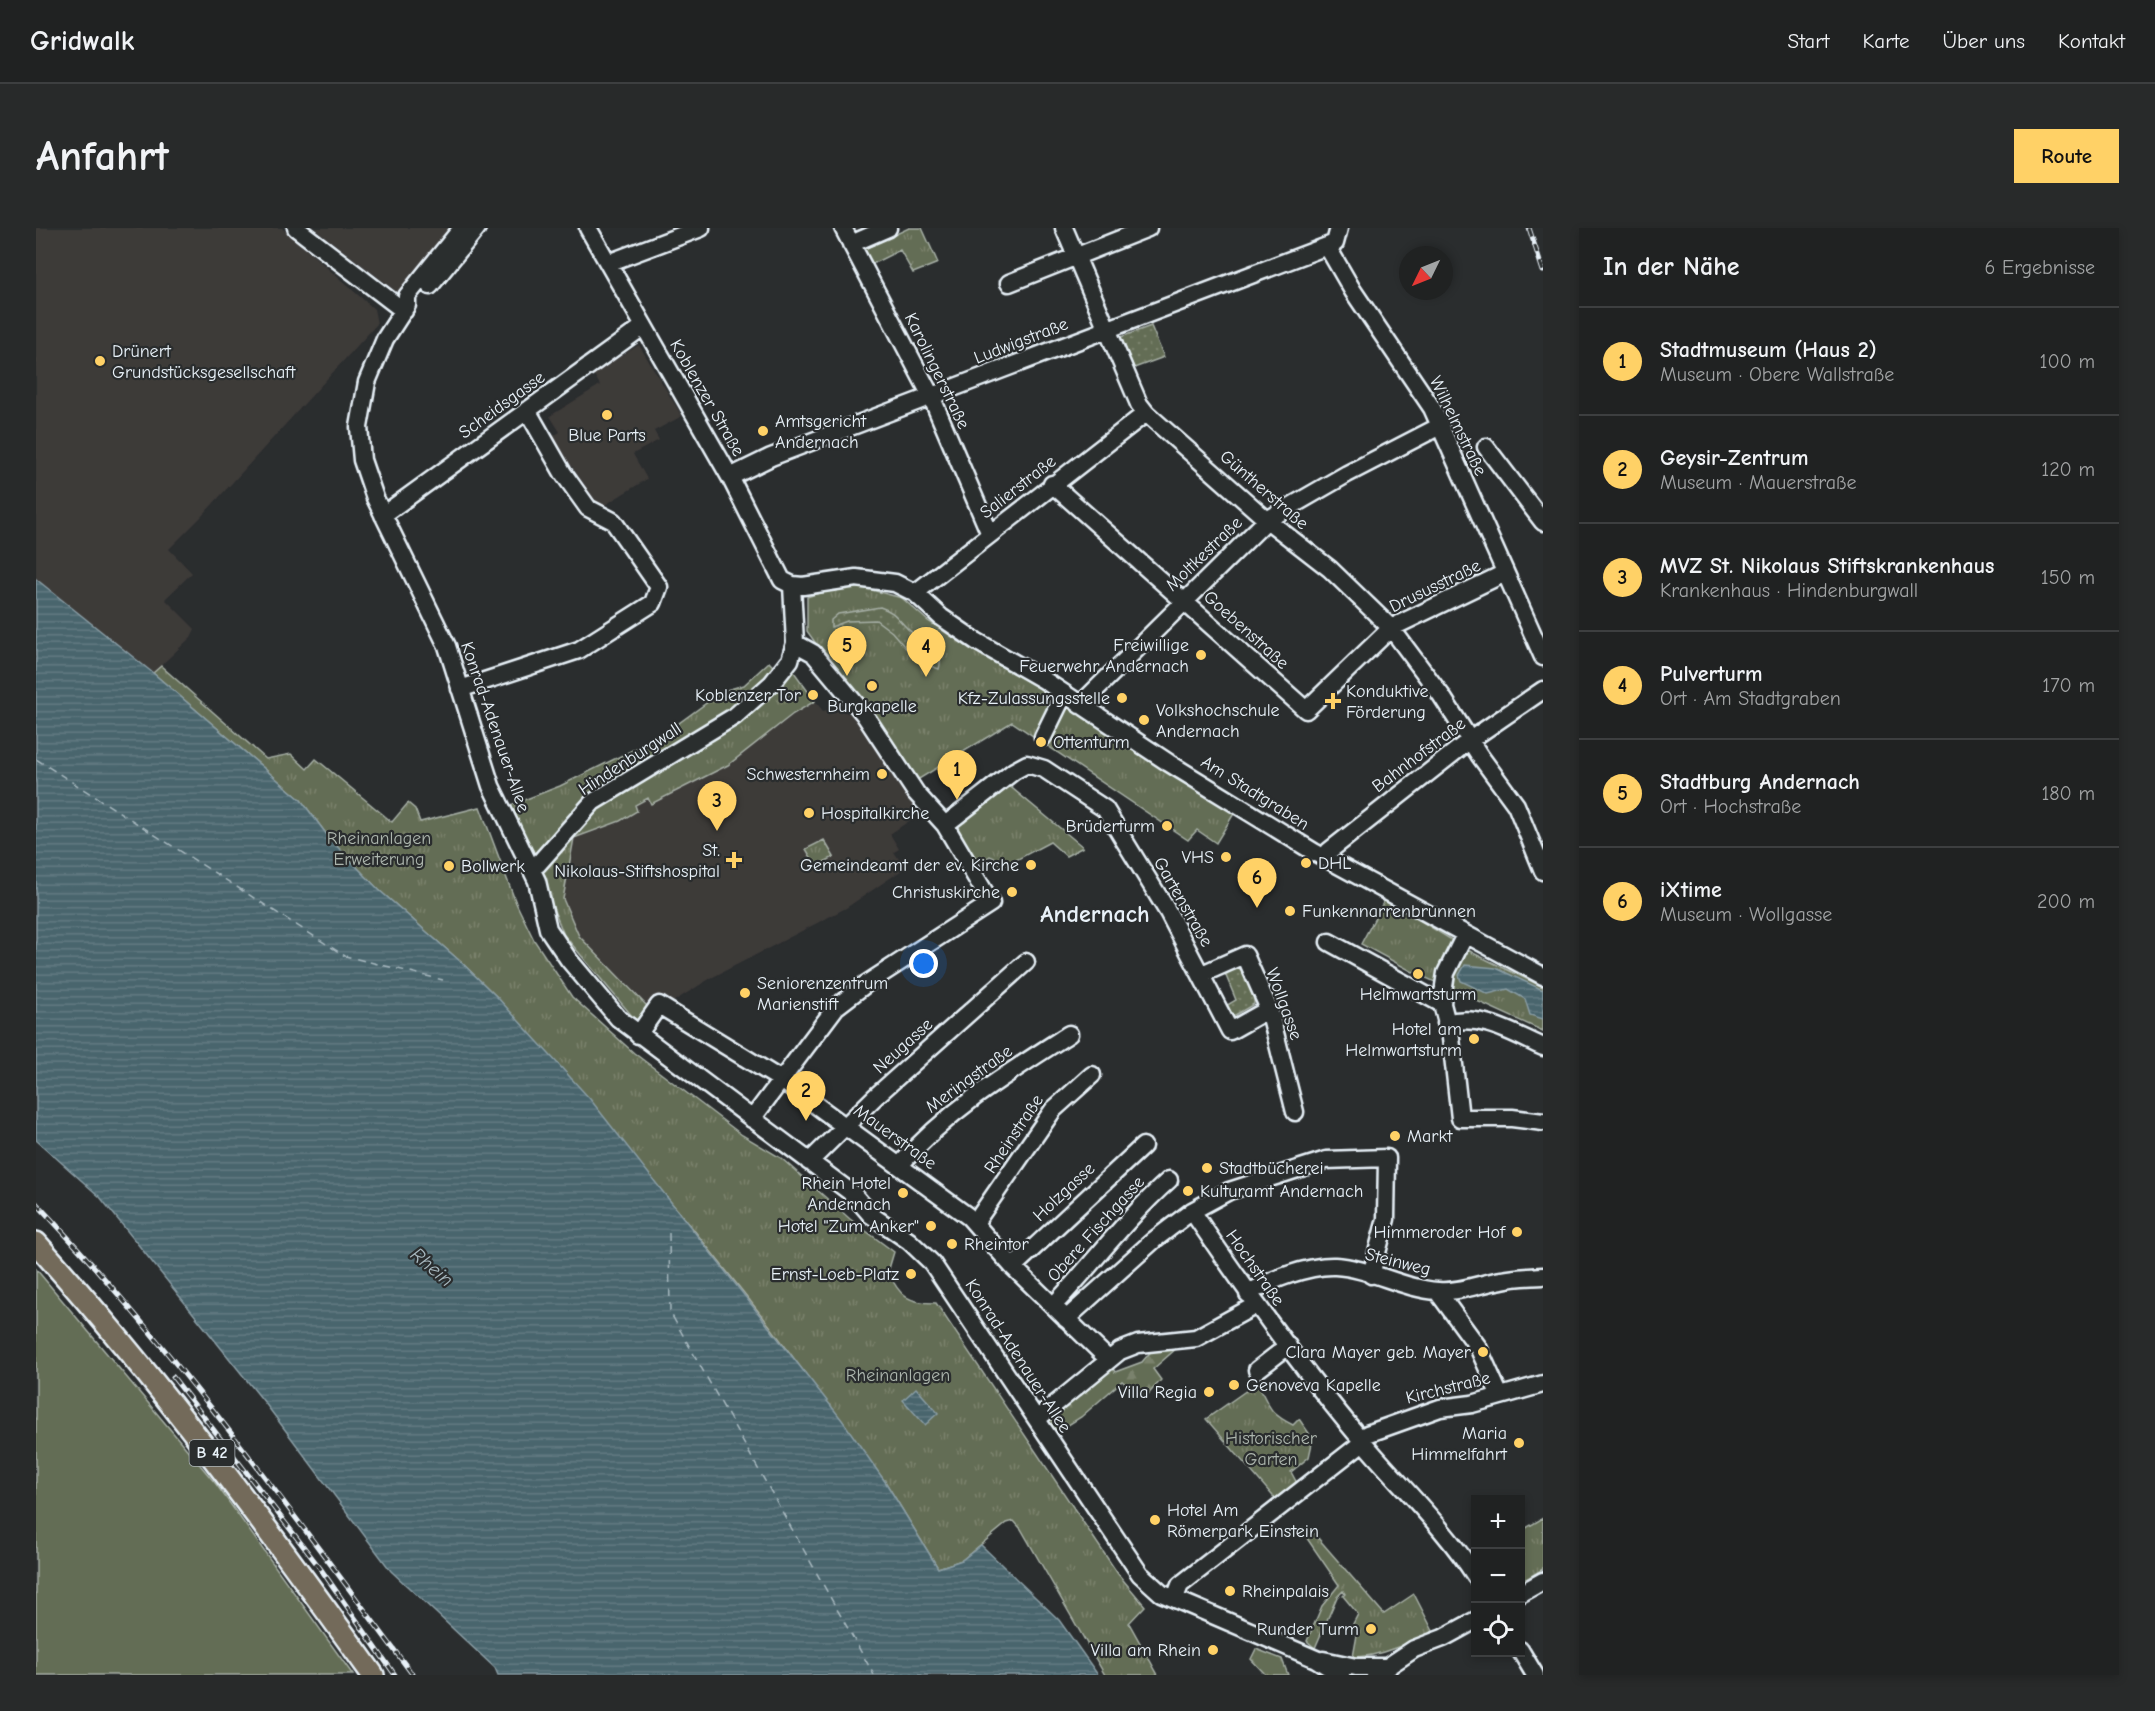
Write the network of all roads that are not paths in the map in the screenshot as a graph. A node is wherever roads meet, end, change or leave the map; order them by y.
1 (296, 228) edge
2 (462, 228) edge
3 (477, 228) edge
4 (588, 228) edge
5 (700, 228) edge
6 (843, 228) edge
7 (888, 228) edge
8 (1064, 228) edge
9 (1148, 228) edge
10 (1339, 228) edge
11 (851, 244) junction
12 (1327, 246) junction
13 (1077, 256) junction
14 (608, 263) junction
15 (1009, 283) dead end
16 (403, 312) junction
17 (644, 326) junction
18 (1107, 329) junction
19 (931, 396) junction
20 (527, 410) junction
21 (1146, 413) junction
22 (1440, 426) junction
23 (1486, 447) dead end
24 (730, 477) junction
25 (1052, 484) junction
26 (382, 514) junction
27 (1267, 520) junction
28 (1543, 522) edge
29 (990, 534) junction
30 (1505, 573) junction
31 (792, 585) junction
32 (915, 593) junction
33 (1184, 601) junction
34 (1391, 628) junction
35 (795, 643) junction
36 (1543, 657) edge
37 (460, 689) junction
38 (1543, 690) edge
39 (1064, 694) junction
40 (1080, 705) junction
41 (1306, 710) joint
42 (1470, 740) junction
43 (1027, 764) junction
44 (945, 825) junction
45 (1325, 858) junction
46 (531, 869) junction
47 (1543, 871) edge
48 (1465, 935) junction
49 (1329, 942) dead end
50 (1026, 962) dead end
51 (1202, 975) junction
52 (1543, 976) edge
53 (1439, 996) junction
54 (1269, 1009) junction
55 (1472, 1019) junction
56 (1446, 1023) junction
57 (1069, 1034) dead end
58 (638, 1035) junction
59 (1543, 1047) edge
60 (1092, 1075) dead end
61 (783, 1081) junction
62 (1295, 1112) dead end
63 (752, 1119) junction
64 (1543, 1122) edge
65 (847, 1126) junction
66 (1143, 1146) dead end
67 (810, 1162) junction
68 (900, 1165) junction
69 (1169, 1180) dead end
70 (1192, 1211) junction
71 (975, 1223) junction
72 (36, 1243) edge
73 (1013, 1267) junction
74 (1371, 1275) junction
75 (1543, 1276) edge
76 (1437, 1292) junction
77 (1252, 1300) junction
78 (1053, 1306) junction
79 (1066, 1319) junction
80 (1288, 1346) junction
81 (1108, 1359) junction
82 (1257, 1370) dead end
83 (1543, 1384) edge
84 (1500, 1396) junction
85 (1036, 1419) junction
86 (1363, 1442) junction
87 (1471, 1569) edge
88 (1543, 1581) edge
89 (1525, 1592) edge
90 (1175, 1598) junction
91 (1471, 1623) edge
92 (1525, 1657) edge
93 (1390, 1667) junction
94 (1345, 1671) edge
95 (373, 1675) edge
96 (1375, 1675) edge
97 (1535, 1675) edge

1 - 16 street
2 - 16 street, Konrad-Adenauer-Allee
3 - 16 street, Konrad-Adenauer-Allee
4 - 14 street, Koblenzer Straße
5 - 14 street
6 - 11 street, Karolingerstraße
7 - 11 street
8 - 13 street, Güntherstraße
9 - 13 street
10 - 12 street
11 - 19 street, Karolingerstraße
12 - 18 street, Ludwigstraße
12 - 22 street, Wilhelmstraße
13 - 15 street
13 - 18 street, Güntherstraße
14 - 17 street, Koblenzer Straße
16 - 26 street, Konrad-Adenauer-Allee
17 - 20 street, Scheidsgasse
17 - 24 street, Koblenzer Straße
18 - 19 street, Ludwigstraße
18 - 21 street, Güntherstraße
19 - 24 street, Ludwigstraße
19 - 29 street, Karolingerstraße
20 - 26 street, Scheidsgasse
20 - 37 street
21 - 25 street, Salierstraße
21 - 27 street, Güntherstraße
22 - 27 street, Moltkestraße
22 - 30 street, Wilhelmstraße
23 - 28 street
24 - 31 street, Koblenzer Straße
25 - 29 street, Salierstraße
25 - 33 street, Goebenstraße
26 - 37 street, Konrad-Adenauer-Allee
27 - 33 street, Moltkestraße
27 - 34 street, Güntherstraße
29 - 32 street, Salierstraße
30 - 34 street, Drususstraße
30 - 36 street, Wilhelmstraße
31 - 32 street, Am Stadtgraben
31 - 35 street
32 - 39 street, Am Stadtgraben
33 - 40 street, Moltkestraße
33 - 41 street, Goebenstraße
34 - 41 street, Drususstraße
34 - 42 street, Güntherstraße
35 - 44 street
35 - 46 street, Hindenburgwall
37 - 46 street, Konrad-Adenauer-Allee
38 - 42 street, Bahnhofstraße
39 - 40 street, Am Stadtgraben
39 - 43 street
40 - 45 street, Am Stadtgraben
42 - 45 street, Bahnhofstraße
42 - 47 street, Güntherstraße
43 - 44 street
43 - 51 street, Gartenstraße
44 - 61 street
45 - 48 street, Am Stadtgraben
46 - 58 street, Konrad-Adenauer-Allee
48 - 52 street, Am Stadtgraben
48 - 53 street
49 - 53 street
50 - 65 street, Neugasse
51 - 54 street, Wollgasse
51 - 54 street, Gartenstraße
53 - 55 street
53 - 56 street
54 - 62 street, Wollgasse
55 - 56 street
55 - 59 street
56 - 64 street
57 - 68 street, Meringstraße
58 - 61 street, Mauerstraße
58 - 63 street, Konrad-Adenauer-Allee
60 - 71 street, Rheinstraße
61 - 63 street
61 - 65 street, Mauerstraße
63 - 67 street, Konrad-Adenauer-Allee
65 - 67 street, Neugasse
65 - 68 street, Mauerstraße
66 - 73 street, Holzgasse
67 - 85 street, Konrad-Adenauer-Allee
68 - 71 street, Mauerstraße
69 - 78 street, Obere Fischgasse
70 - 74 street
70 - 77 street, Hochstraße
70 - 79 street
71 - 73 street, Mauerstraße
72 - 95 main road, B 42
73 - 78 street, Mauerstraße
74 - 76 street, Steinweg
74 - 77 street, Steinweg
75 - 76 street, Steinweg
76 - 84 street
77 - 80 street, Hochstraße
77 - 81 street, Steinweg
78 - 79 street, Mauerstraße
79 - 81 street, Mauerstraße
80 - 82 street
80 - 86 street, Hochstraße
81 - 85 street, Steinweg
83 - 84 street, Kirchstraße
84 - 86 street, Kirchstraße
85 - 90 street, Konrad-Adenauer-Allee
86 - 87 street, Hochstraße
86 - 90 street, Kirchstraße
88 - 89 street
90 - 94 street, Konrad-Adenauer-Allee
91 - 93 street
92 - 97 street
93 - 94 street
93 - 96 street

